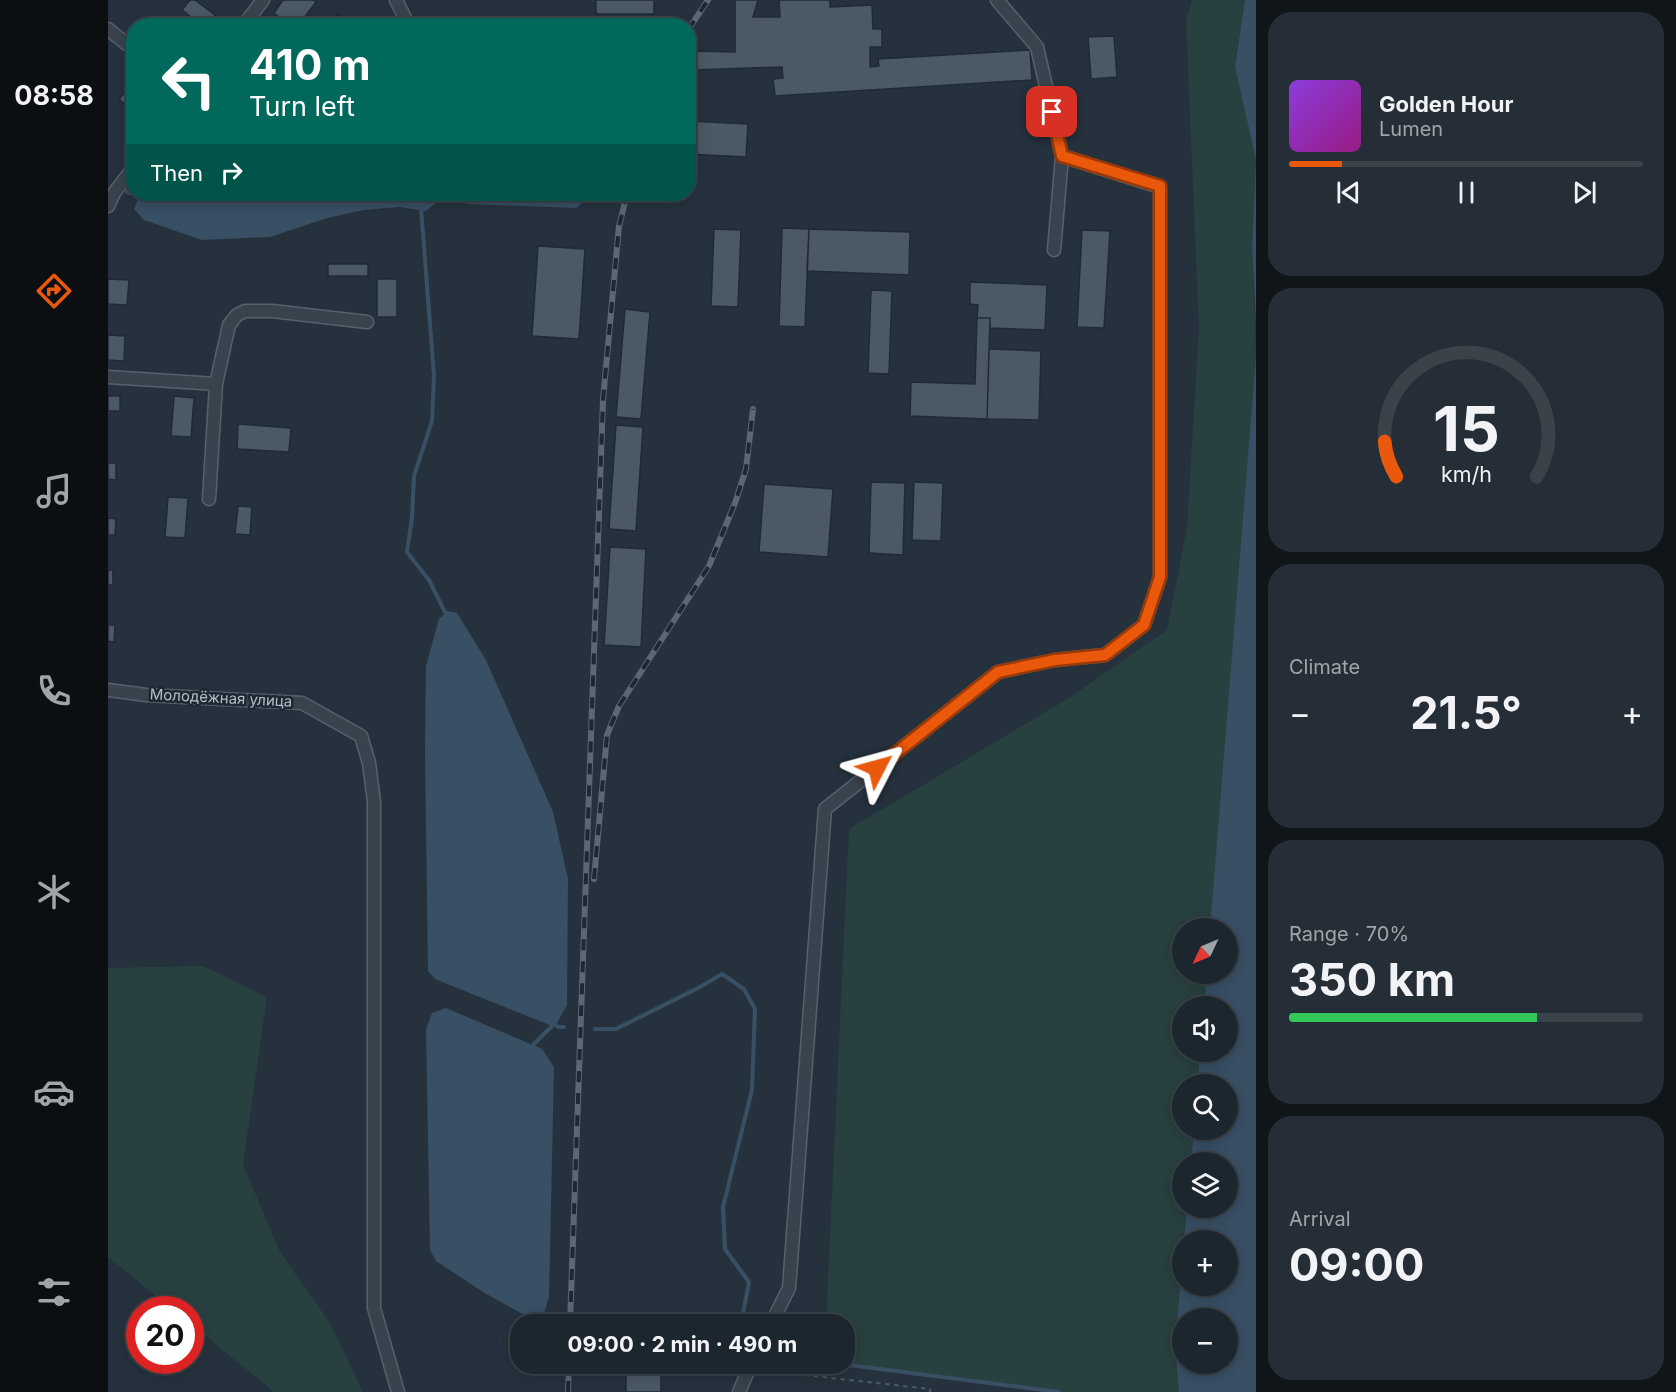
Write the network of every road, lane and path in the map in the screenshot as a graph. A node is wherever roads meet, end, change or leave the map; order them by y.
1 (263, 0) edge
2 (396, 0) edge
3 (997, 0) edge
4 (249, 18) edge
5 (405, 18) edge
6 (108, 29) edge
7 (126, 44) edge
8 (1062, 156) junction
9 (126, 177) edge
10 (108, 206) edge
11 (1054, 250) dead end
12 (367, 322) dead end
13 (108, 377) edge
14 (216, 384) junction
15 (209, 499) dead end
16 (108, 690) edge
17 (776, 1314) edge
18 (747, 1374) edge
19 (813, 1374) edge
20 (398, 1392) edge
21 (739, 1392) edge
22 (930, 1392) edge

1 - 4 street
2 - 5 street
3 - 8 street
6 - 7 street
8 - 11 street
8 - 17 street
9 - 10 street
12 - 14 street
13 - 14 street
14 - 15 street
16 - 20 street, Молодёжная улица
18 - 21 street
19 - 22 path

